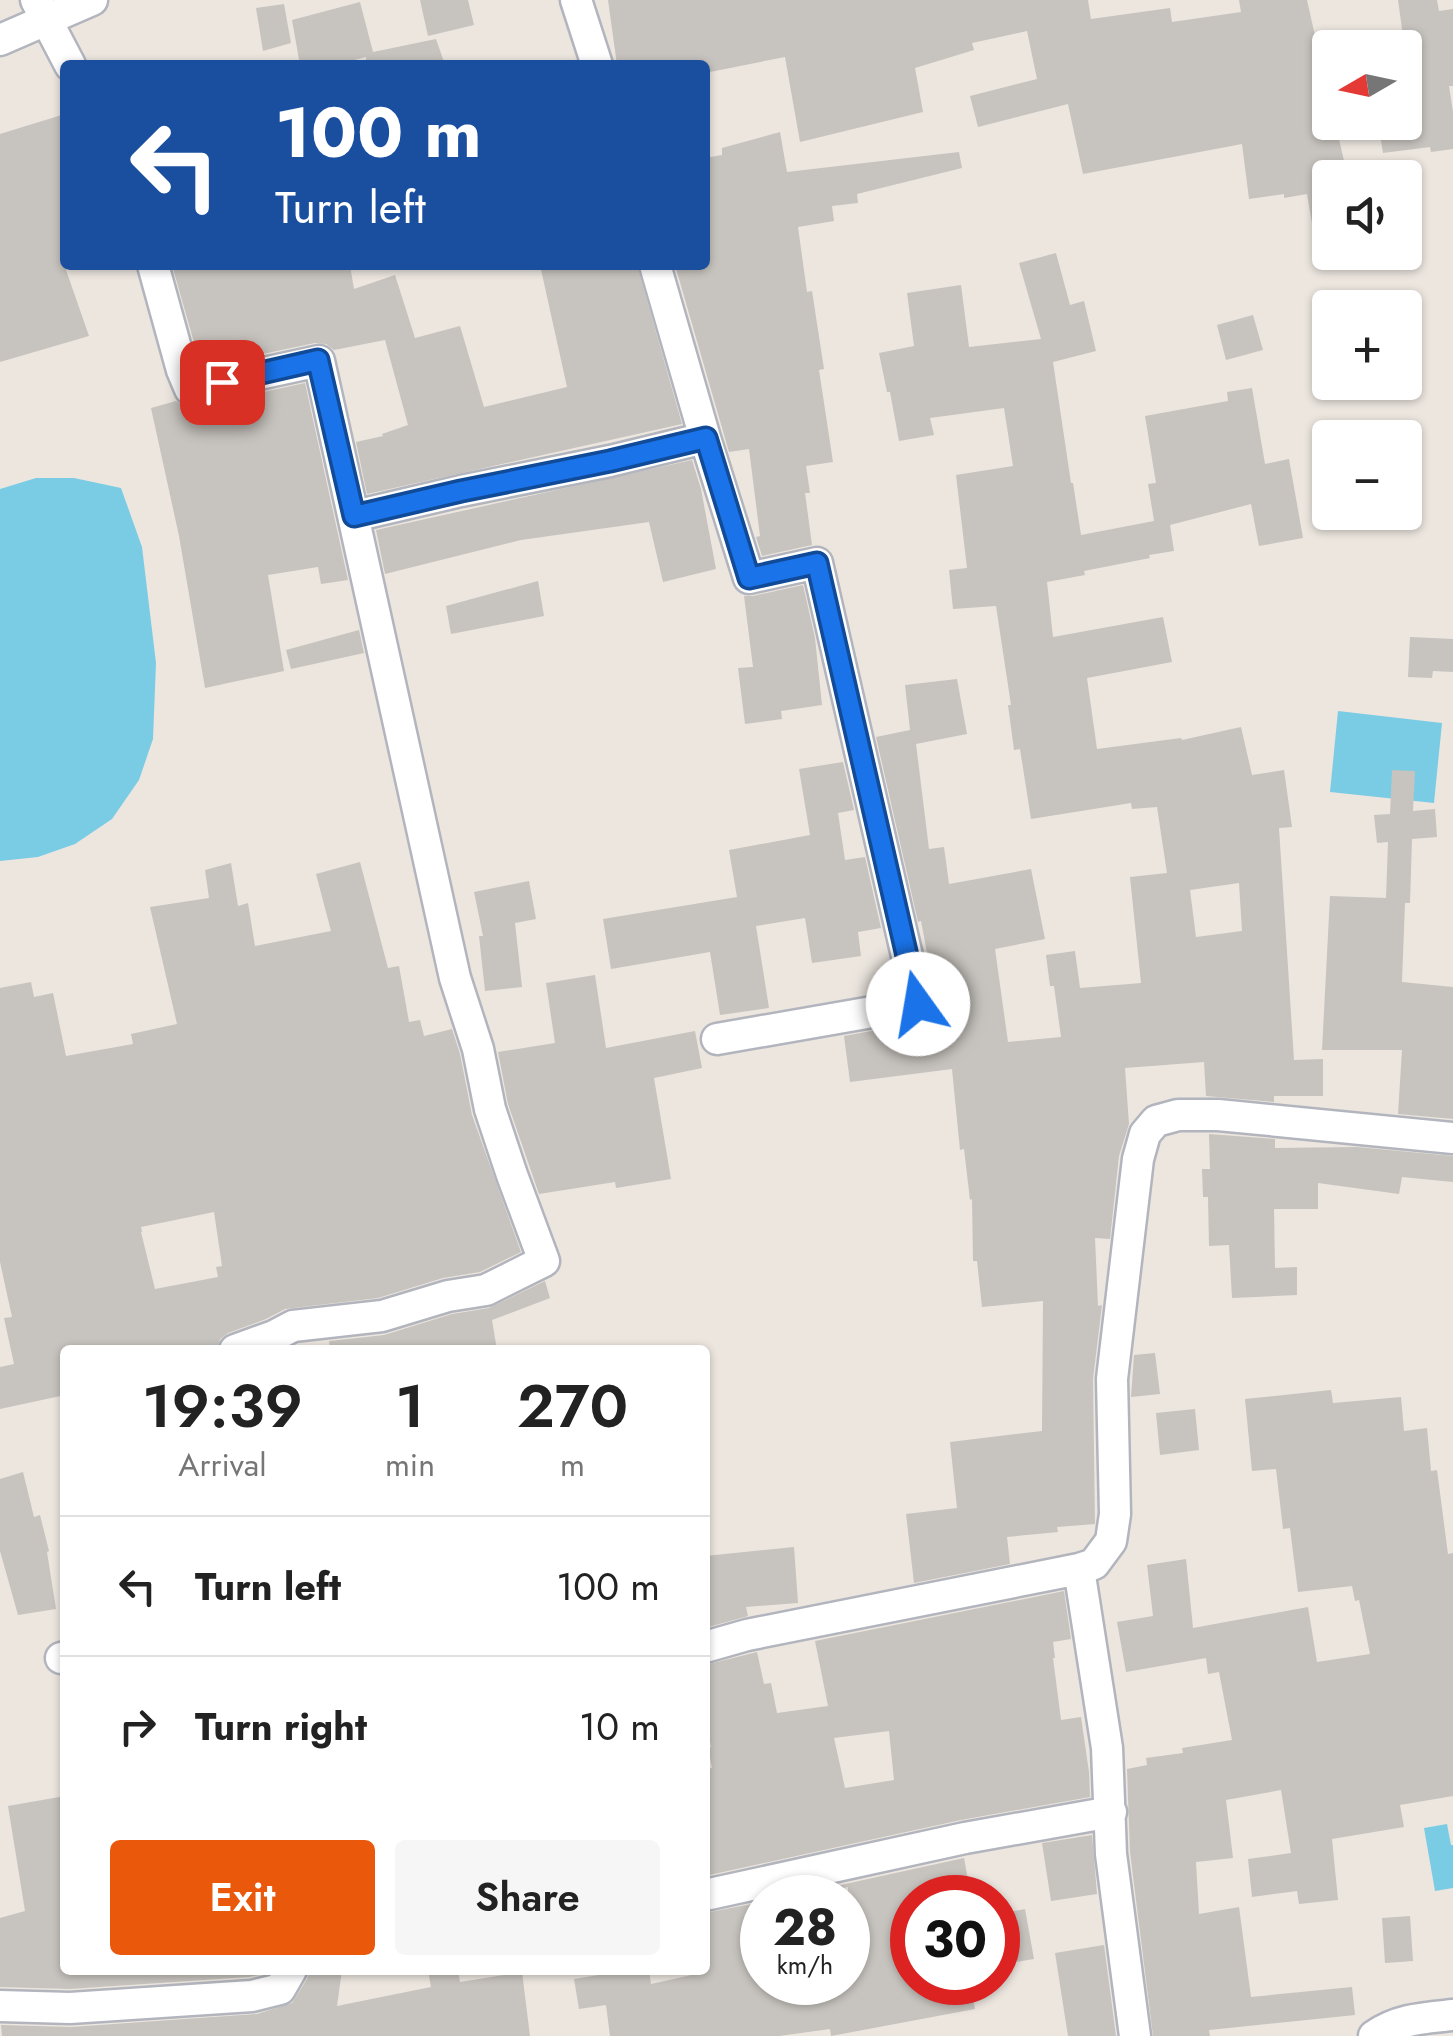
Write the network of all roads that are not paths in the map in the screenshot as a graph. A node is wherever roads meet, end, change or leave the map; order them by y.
1 (92, 0) edge
2 (576, 0) edge
3 (41, 10) edge
4 (0, 40) edge
5 (67, 60) edge
6 (594, 60) edge
7 (154, 270) edge
8 (656, 270) edge
9 (706, 438) junction
10 (354, 516) junction
11 (717, 1039) dead end
12 (1453, 1138) edge
13 (249, 1345) edge
14 (1080, 1569) junction
15 (710, 1646) edge
16 (1111, 1812) junction
17 (710, 1894) edge
18 (287, 1975) edge
19 (0, 2006) edge
20 (1453, 2015) edge
21 (1135, 2036) edge
22 (1374, 2036) edge

1 - 3 street
2 - 6 street
3 - 4 street
3 - 5 street
7 - 10 street
8 - 9 street
9 - 10 street
9 - 11 street
10 - 13 street
12 - 14 street
14 - 15 street
14 - 16 street
16 - 17 street
16 - 21 street
18 - 19 street
20 - 22 street

